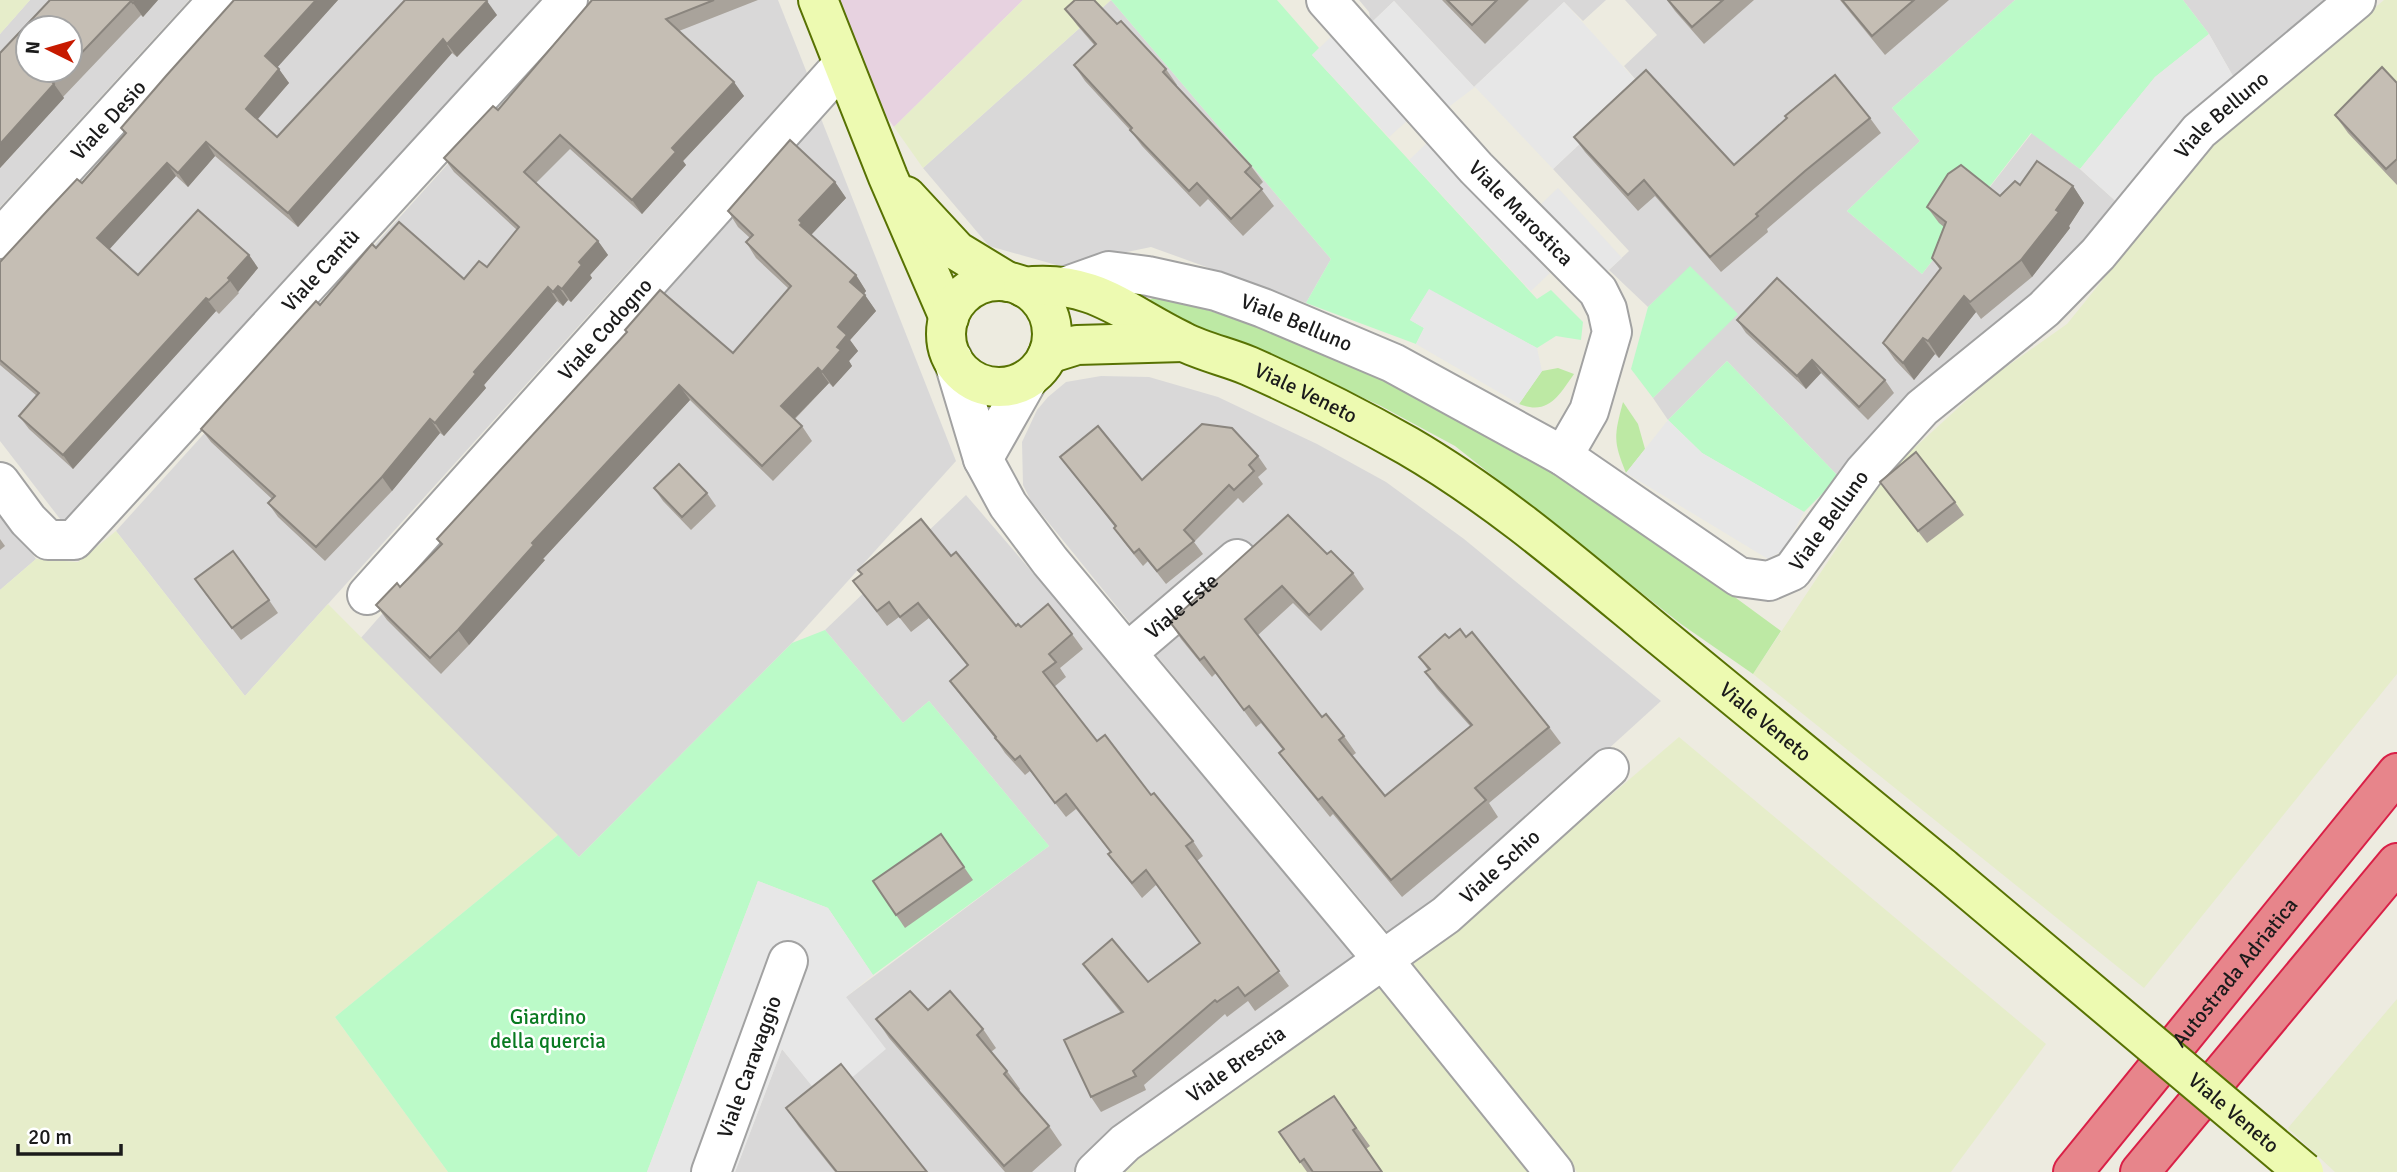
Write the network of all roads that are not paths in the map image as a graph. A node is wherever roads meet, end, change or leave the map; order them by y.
1 (218, 0) edge
2 (568, 0) edge
3 (818, 0) edge
4 (1326, 0) edge
5 (2356, 0) edge
6 (843, 64) junction
7 (888, 177) junction
8 (0, 239) edge
9 (1148, 276) junction
10 (1016, 284) junction
11 (1067, 286) junction
12 (1114, 302) junction
13 (949, 318) junction
14 (1183, 342) junction
15 (953, 359) junction
16 (1051, 359) junction
17 (1563, 456) junction
18 (984, 459) junction
19 (0, 482) edge
20 (1237, 559) edge
21 (367, 595) dead end
22 (1127, 653) junction
23 (1609, 768) dead end
24 (2397, 773) edge
25 (2397, 863) edge
26 (788, 961) dead end
27 (1384, 961) junction
28 (710, 1172) edge
29 (1095, 1172) edge
30 (1554, 1172) edge
31 (2073, 1172) edge
32 (2140, 1172) edge
33 (2304, 1172) edge

1 - 8 street, Viale Desio
2 - 19 street, Viale Cantù
3 - 6 main road
4 - 17 street, Viale Marostica
5 - 17 street, Viale Belluno
6 - 7 main road
6 - 21 street, Viale Codogno
7 - 10 main road
7 - 13 main road
9 - 11 street, Viale Belluno
9 - 12 street
9 - 17 street, Viale Belluno
10 - 11 main road, Viale Veneto
10 - 13 main road
10 - 16 main road
11 - 12 main road, Viale Veneto
12 - 14 main road, Viale Veneto
12 - 16 main road
13 - 15 main road
14 - 16 main road, Viale Veneto
14 - 33 main road, Viale Veneto, bridge
15 - 16 main road
15 - 18 street
16 - 18 street
18 - 22 street
20 - 22 street, Viale Este
22 - 27 street
23 - 27 street, Viale Schio
24 - 31 highway, Autostrada Adriatica
25 - 32 highway
26 - 28 street, Viale Caravaggio
27 - 29 street, Viale Brescia
27 - 30 street

